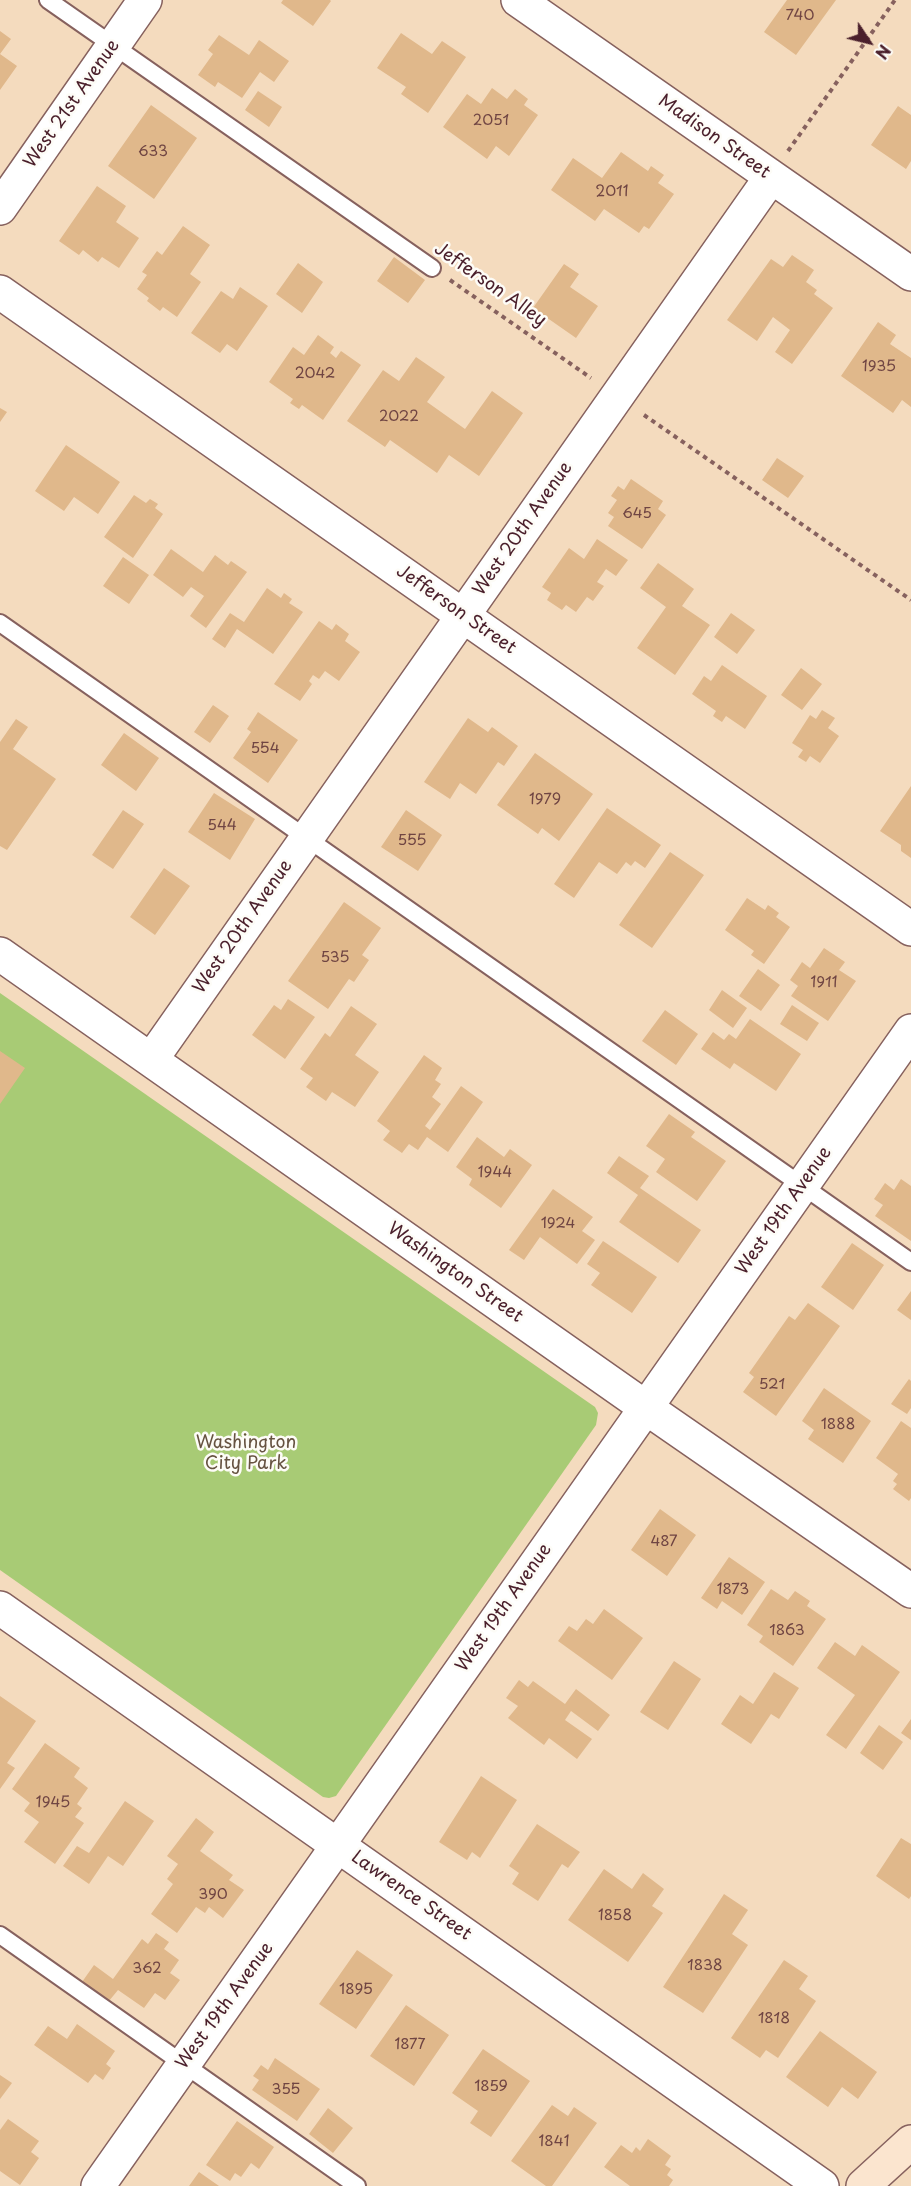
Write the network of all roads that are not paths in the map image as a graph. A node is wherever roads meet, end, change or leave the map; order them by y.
1 (48, 0) edge
2 (145, 0) edge
3 (518, 0) edge
4 (113, 45) junction
5 (771, 177) junction
6 (0, 208) edge
7 (432, 268) road end
8 (911, 274) edge
9 (0, 292) edge
10 (462, 615) junction
11 (0, 623) edge
12 (305, 838) junction
13 (911, 929) edge
14 (0, 954) edge
15 (911, 1031) edge
16 (151, 1060) junction
17 (801, 1186) junction
18 (911, 1262) edge
19 (645, 1407) junction
20 (911, 1591) edge
21 (0, 1608) edge
22 (339, 1845) junction
23 (0, 1935) edge
24 (183, 2064) junction
25 (911, 2142) edge
26 (98, 2186) edge
27 (357, 2186) edge
28 (822, 2186) edge
29 (864, 2186) edge

1 - 4 lane, Jefferson Alley
2 - 4 street, West 21st Avenue
3 - 5 street, Madison Street
4 - 6 street, West 21st Avenue
4 - 7 lane, Jefferson Alley
5 - 8 street, Madison Street
5 - 10 street, West 20th Avenue
9 - 10 street, Jefferson Street
10 - 12 street, West 20th Avenue
10 - 13 street, Jefferson Street
11 - 12 lane
12 - 16 street, West 20th Avenue
12 - 17 lane
14 - 16 street, Washington Street
15 - 17 street, West 19th Avenue
16 - 19 street, Washington Street
17 - 18 lane
17 - 19 street, West 19th Avenue
19 - 20 street, Washington Street
19 - 22 street, West 19th Avenue
21 - 22 street, Lawrence Street
22 - 24 street, West 19th Avenue
22 - 28 street, Lawrence Street
23 - 24 lane
24 - 26 street, West 19th Avenue
24 - 27 lane
25 - 29 main road

